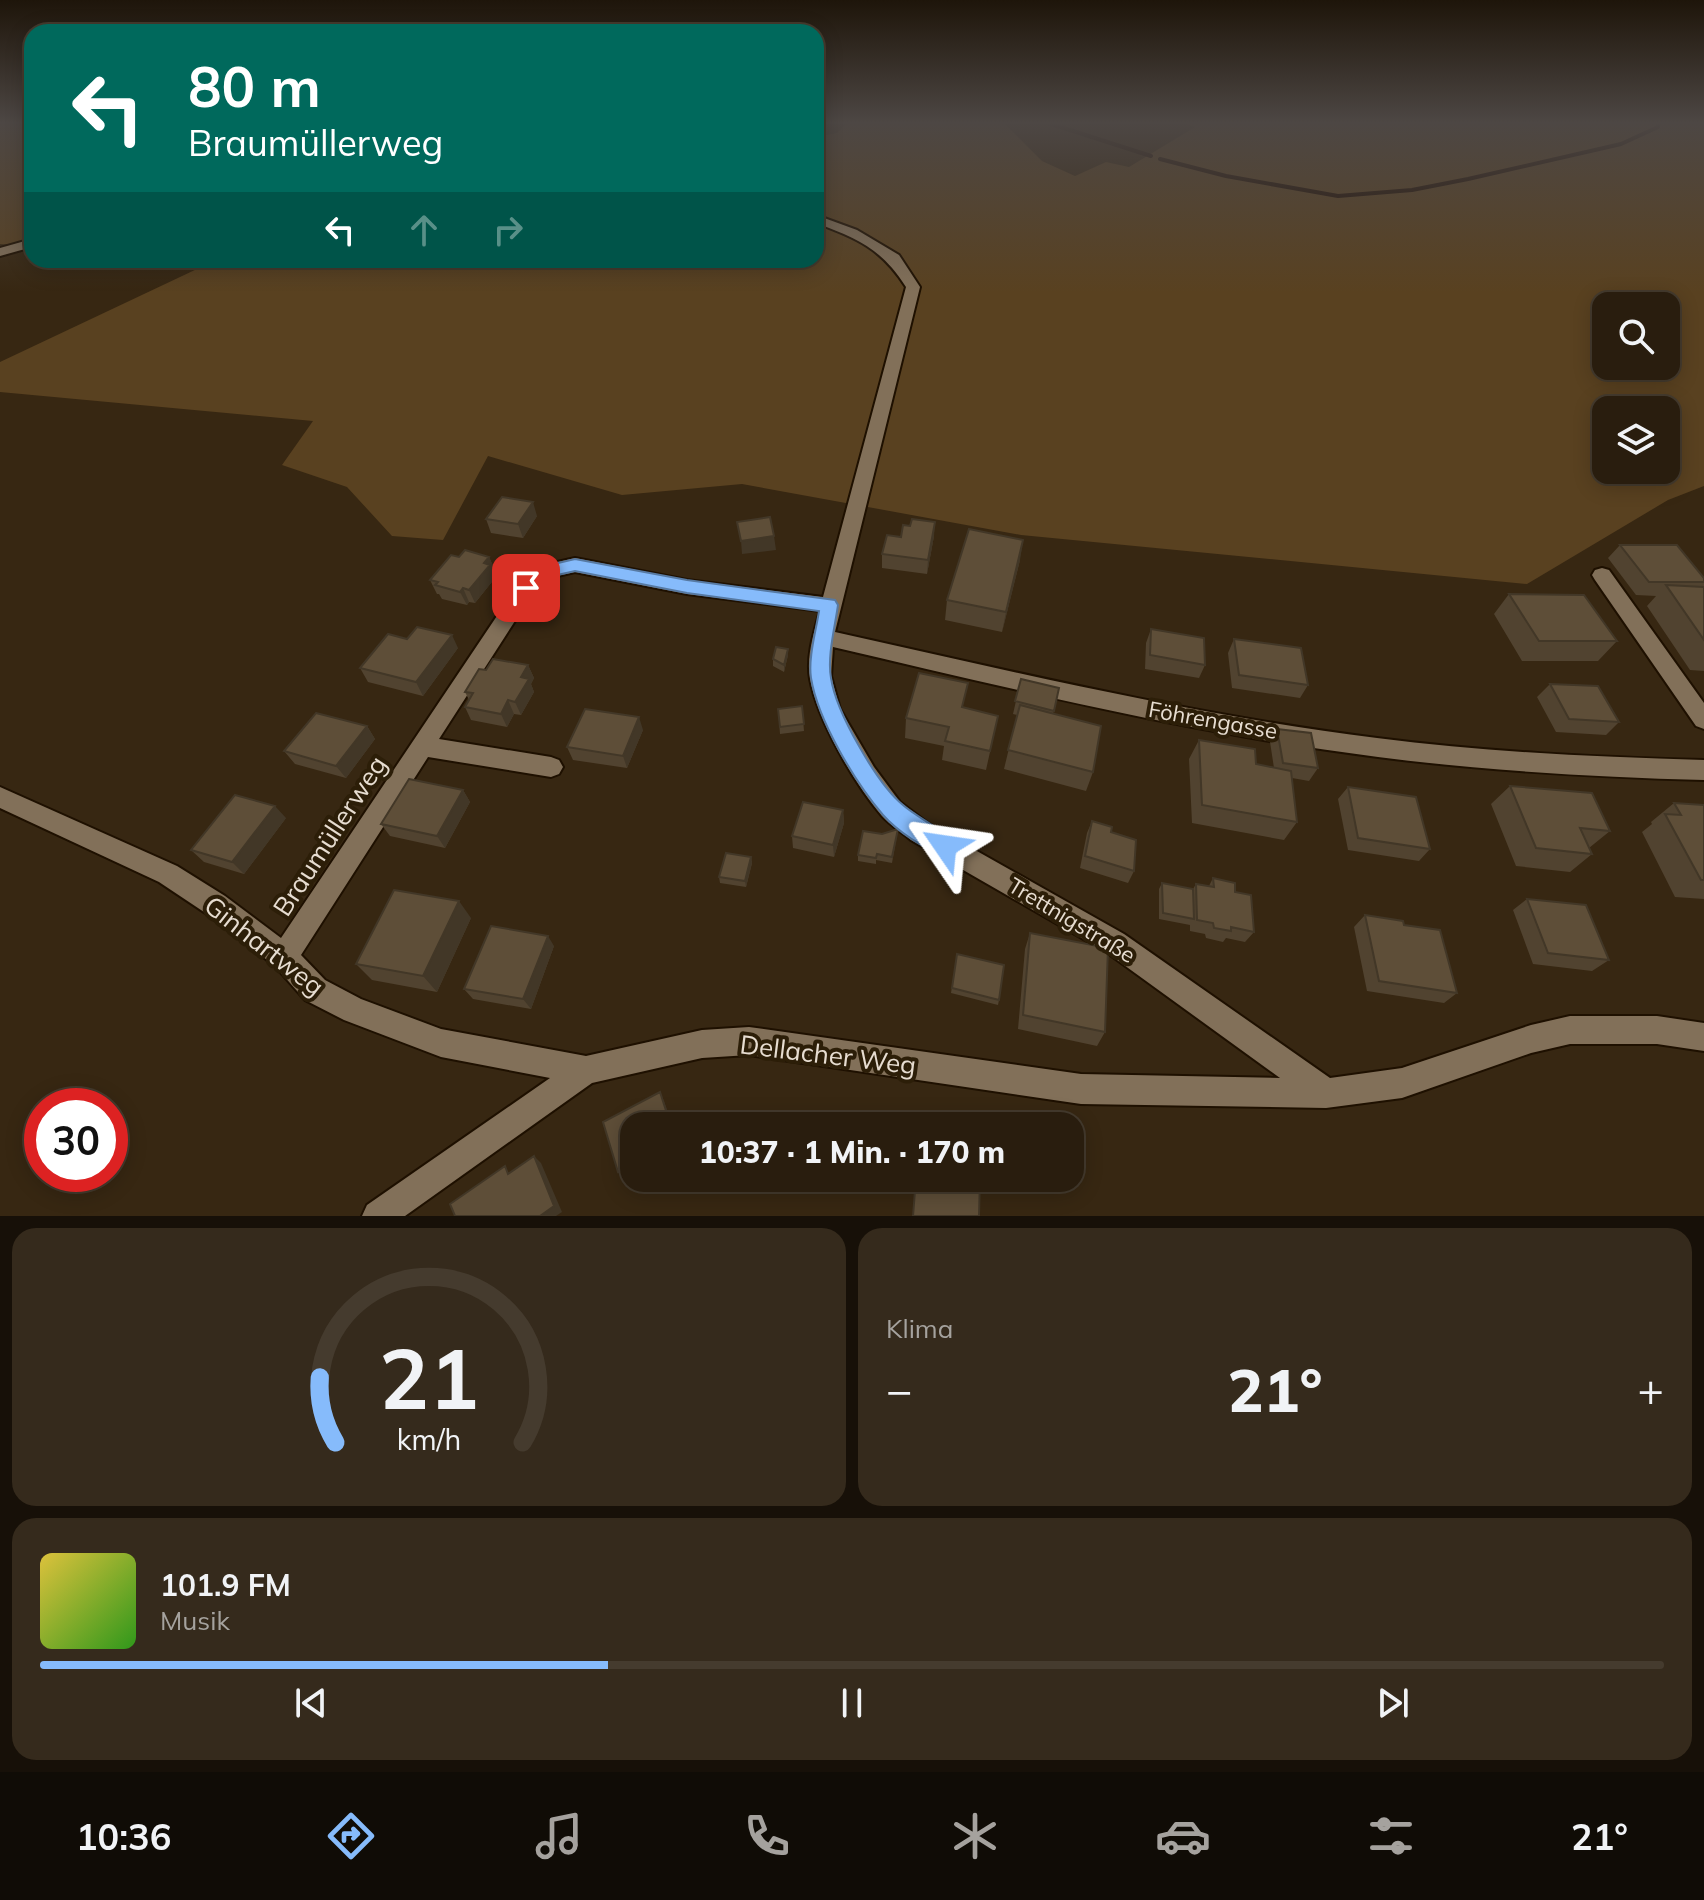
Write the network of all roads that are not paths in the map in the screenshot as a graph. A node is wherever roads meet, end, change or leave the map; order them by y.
1 (824, 222) edge
2 (24, 245) edge
3 (0, 252) edge
4 (1602, 575) dead end
5 (829, 605) junction
6 (823, 637) junction
7 (1704, 720) edge
8 (422, 746) junction
9 (551, 767) dead end
10 (1704, 770) edge
11 (0, 797) edge
12 (284, 957) junction
13 (1704, 1037) edge
14 (586, 1070) junction
15 (1326, 1093) junction
16 (378, 1216) edge

1 - 5 street, Trettnigstraße
2 - 3 street
4 - 7 street
5 - 6 street, Trettnigstraße
5 - 8 street, Braumüllerweg
6 - 10 street, Föhrengasse
6 - 15 street, Trettnigstraße
8 - 9 street
8 - 12 street, Braumüllerweg
11 - 12 street, Ginhartweg
12 - 14 street, Ginhartweg
13 - 15 street
14 - 15 street, Dellacher Weg
14 - 16 street, Dellacher Weg

